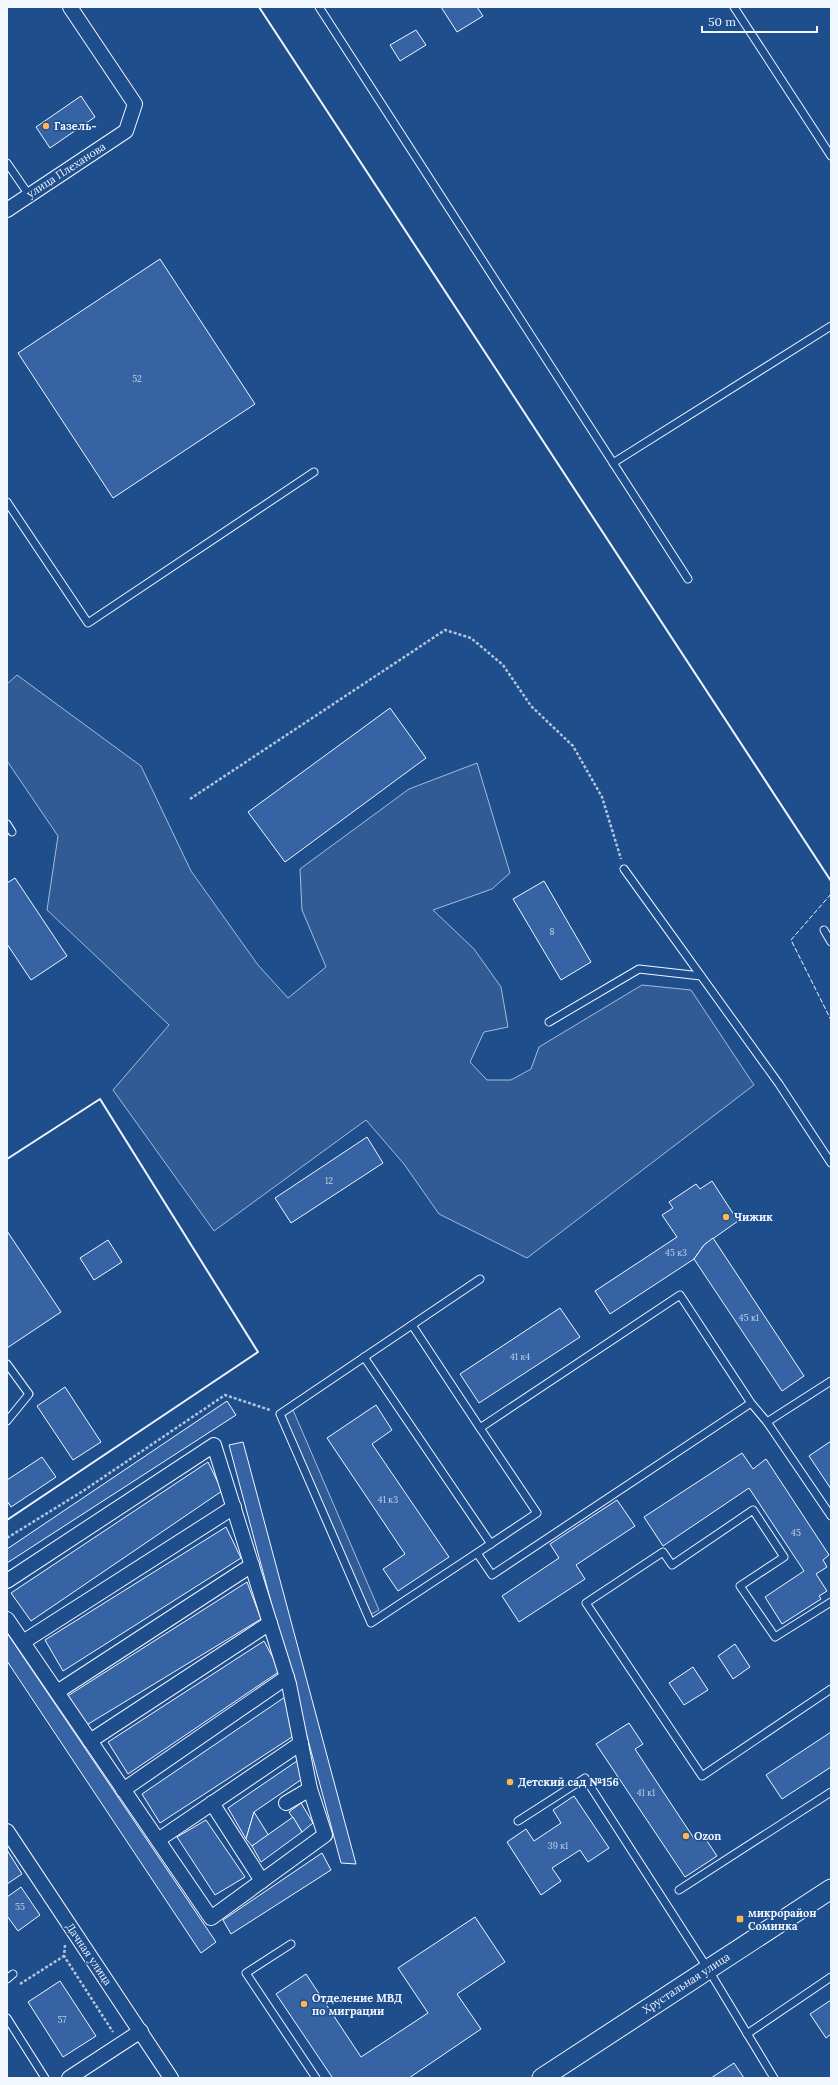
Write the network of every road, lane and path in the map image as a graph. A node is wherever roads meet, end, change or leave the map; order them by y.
1 (70, 7) edge
2 (319, 7) edge
3 (734, 7) edge
4 (831, 156) edge
5 (7, 163) edge
6 (29, 195) junction
7 (7, 210) edge
8 (831, 326) edge
9 (613, 463) junction
10 (314, 472) dead end
11 (7, 502) edge
12 (688, 579) dead end
13 (190, 799) dead end
14 (7, 824) edge
15 (12, 832) dead end
16 (624, 869) joint
17 (824, 930) dead end
18 (831, 942) edge
19 (701, 976) junction
20 (549, 1022) dead end
21 (831, 1163) edge
22 (480, 1279) dead end
23 (412, 1325) junction
24 (364, 1357) junction
25 (7, 1364) edge
26 (831, 1381) edge
27 (751, 1403) junction
28 (280, 1414) junction
29 (7, 1421) edge
30 (767, 1422) junction
31 (480, 1428) junction
32 (234, 1507) junction
33 (831, 1516) edge
34 (7, 1538) edge
35 (491, 1544) junction
36 (477, 1553) junction
37 (252, 1565) junction
38 (7, 1581) edge
39 (831, 1602) edge
40 (7, 1619) edge
41 (270, 1623) junction
42 (23, 1642) junction
43 (287, 1677) junction
44 (831, 1689) edge
45 (57, 1692) junction
46 (90, 1741) junction
47 (301, 1743) junction
48 (310, 1789) junction
49 (123, 1790) junction
50 (831, 1792) edge
51 (212, 1803) junction
52 (286, 1803) dead end
53 (518, 1822) dead end
54 (7, 1831) edge
55 (158, 1840) junction
56 (262, 1881) junction
57 (831, 1889) edge
58 (679, 1890) dead end
59 (69, 1923) junction
60 (290, 1944) dead end
61 (64, 1956) junction
62 (708, 1969) junction
63 (831, 1977) edge
64 (13, 1988) dead end
65 (7, 2018) edge
66 (141, 2031) junction
67 (747, 2034) junction
68 (121, 2044) junction
69 (45, 2078) edge
70 (69, 2078) edge
71 (171, 2078) edge
72 (316, 2078) edge
73 (542, 2078) edge
74 (774, 2078) edge

1 - 6 street, улица Плеханова
2 - 9 lane
3 - 4 lane
5 - 6 lane
6 - 7 street, улица Плеханова
8 - 9 lane
9 - 12 lane
10 - 11 lane
13 - 16 path
14 - 15 lane
16 - 19 lane
17 - 18 lane
19 - 20 lane
19 - 21 lane
22 - 23 lane
23 - 24 lane
23 - 31 lane
24 - 28 lane
24 - 35 lane
25 - 29 lane
26 - 30 lane
27 - 30 lane
27 - 31 lane
27 - 36 lane
28 - 34 path
28 - 36 lane
30 - 33 lane
31 - 35 lane
32 - 37 street
32 - 38 street
32 - 42 street
35 - 36 lane
37 - 41 street
37 - 45 street
39 - 44 lane
40 - 42 street
41 - 43 street
41 - 46 street
42 - 45 street
43 - 47 street
43 - 49 street
45 - 46 street
46 - 49 street
47 - 48 street
47 - 51 street
48 - 52 street
48 - 56 street
49 - 55 street
50 - 58 lane
51 - 55 street
51 - 56 street
53 - 62 lane
54 - 59 street, Дачная улица
55 - 56 street
57 - 62 street, Хрустальная улица
59 - 61 path
59 - 66 street, Дачная улица
60 - 72 lane
61 - 64 path
61 - 68 path
62 - 67 lane
62 - 73 street, Хрустальная улица
63 - 67 lane
65 - 69 lane
66 - 68 street
66 - 71 street, Дачная улица
67 - 74 lane
68 - 70 street

